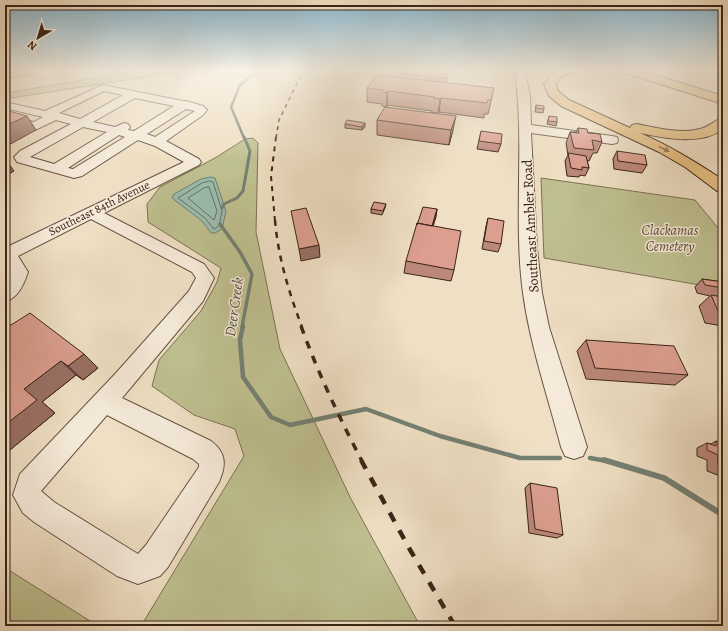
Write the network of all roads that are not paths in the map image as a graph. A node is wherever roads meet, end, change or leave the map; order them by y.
1 (80, 100) edge
2 (92, 100) edge
3 (122, 100) edge
4 (145, 100) edge
5 (166, 100) edge
6 (168, 100) edge
7 (524, 100) edge
8 (563, 100) edge
9 (186, 104) junction
10 (5, 105) edge
11 (125, 112) dead end
12 (148, 112) dead end
13 (56, 116) junction
14 (595, 117) junction
15 (5, 119) edge
16 (136, 120) dead end
17 (83, 122) junction
18 (723, 122) edge
19 (116, 125) junction
20 (100, 127) junction
21 (525, 128) junction
22 (138, 135) junction
23 (612, 140) dead end
24 (74, 141) dead end
25 (157, 141) junction
26 (49, 156) dead end
27 (36, 163) junction
28 (56, 169) junction
29 (723, 188) edge
30 (90, 212) junction
31 (6, 255) edge
32 (5, 294) edge
33 (105, 402) junction
34 (574, 447) dead end

1 - 13 street
2 - 13 street
3 - 17 street
4 - 11 street
5 - 12 street
6 - 9 street
7 - 21 street, Southeast Ambler Road
8 - 14 highway
9 - 22 street
9 - 25 street
10 - 13 street
13 - 15 street
13 - 17 street
14 - 18 highway
14 -> 29 highway
16 - 19 street
17 - 20 street
17 - 27 street
19 - 20 street
19 - 22 street
19 - 28 street
20 - 24 street
21 - 23 street
21 - 34 street, Southeast Ambler Road
22 - 25 street
22 - 28 street
25 - 30 street, Southeast 84th Avenue
26 - 27 street
27 - 28 street
30 - 31 street, Southeast 84th Avenue
30 - 33 street
31 - 32 street
33 - 33 street

